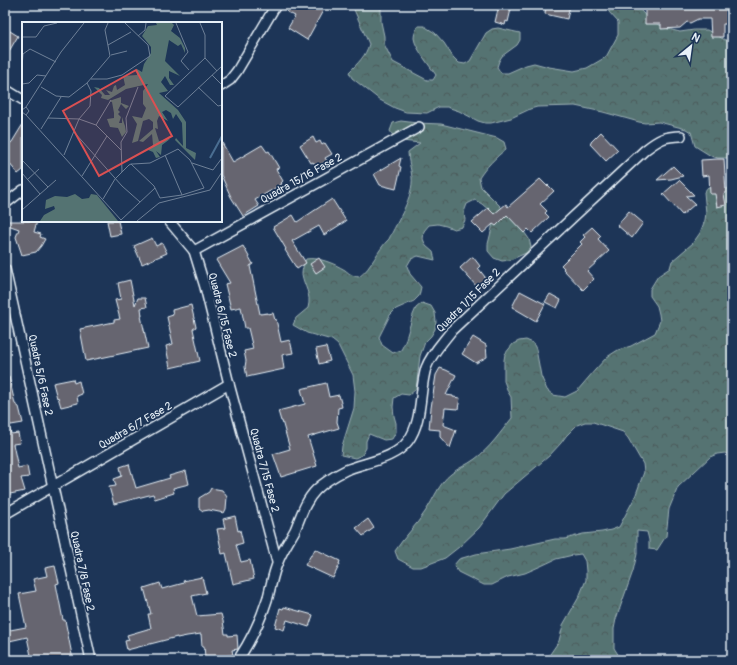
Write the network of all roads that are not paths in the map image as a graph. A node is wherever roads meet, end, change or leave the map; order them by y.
1 (276, 5) edge
2 (222, 85) edge
3 (5, 89) edge
4 (22, 99) edge
5 (419, 127) dead end
6 (680, 136) dead end
7 (22, 191) edge
8 (5, 204) edge
9 (171, 222) edge
10 (194, 251) junction
11 (5, 269) edge
12 (228, 384) junction
13 (53, 487) junction
14 (5, 514) edge
15 (278, 562) junction
16 (91, 660) edge
17 (238, 660) edge

1 - 2 street
3 - 4 street
5 - 10 street, Quadra 15/16 Fase 2
6 - 15 street, Quadra 1/15 Fase 2
7 - 8 street
9 - 10 street
10 - 12 street, Quadra 6/15 Fase 2
11 - 13 street, Quadra 5/6 Fase 2
12 - 13 street, Quadra 6/7 Fase 2
12 - 15 street, Quadra 7/15 Fase 2
13 - 14 street, Quadra 6/7 Fase 2
13 - 16 street, Quadra 7/8 Fase 2
15 - 17 street, Quadra 1/15 Fase 2

